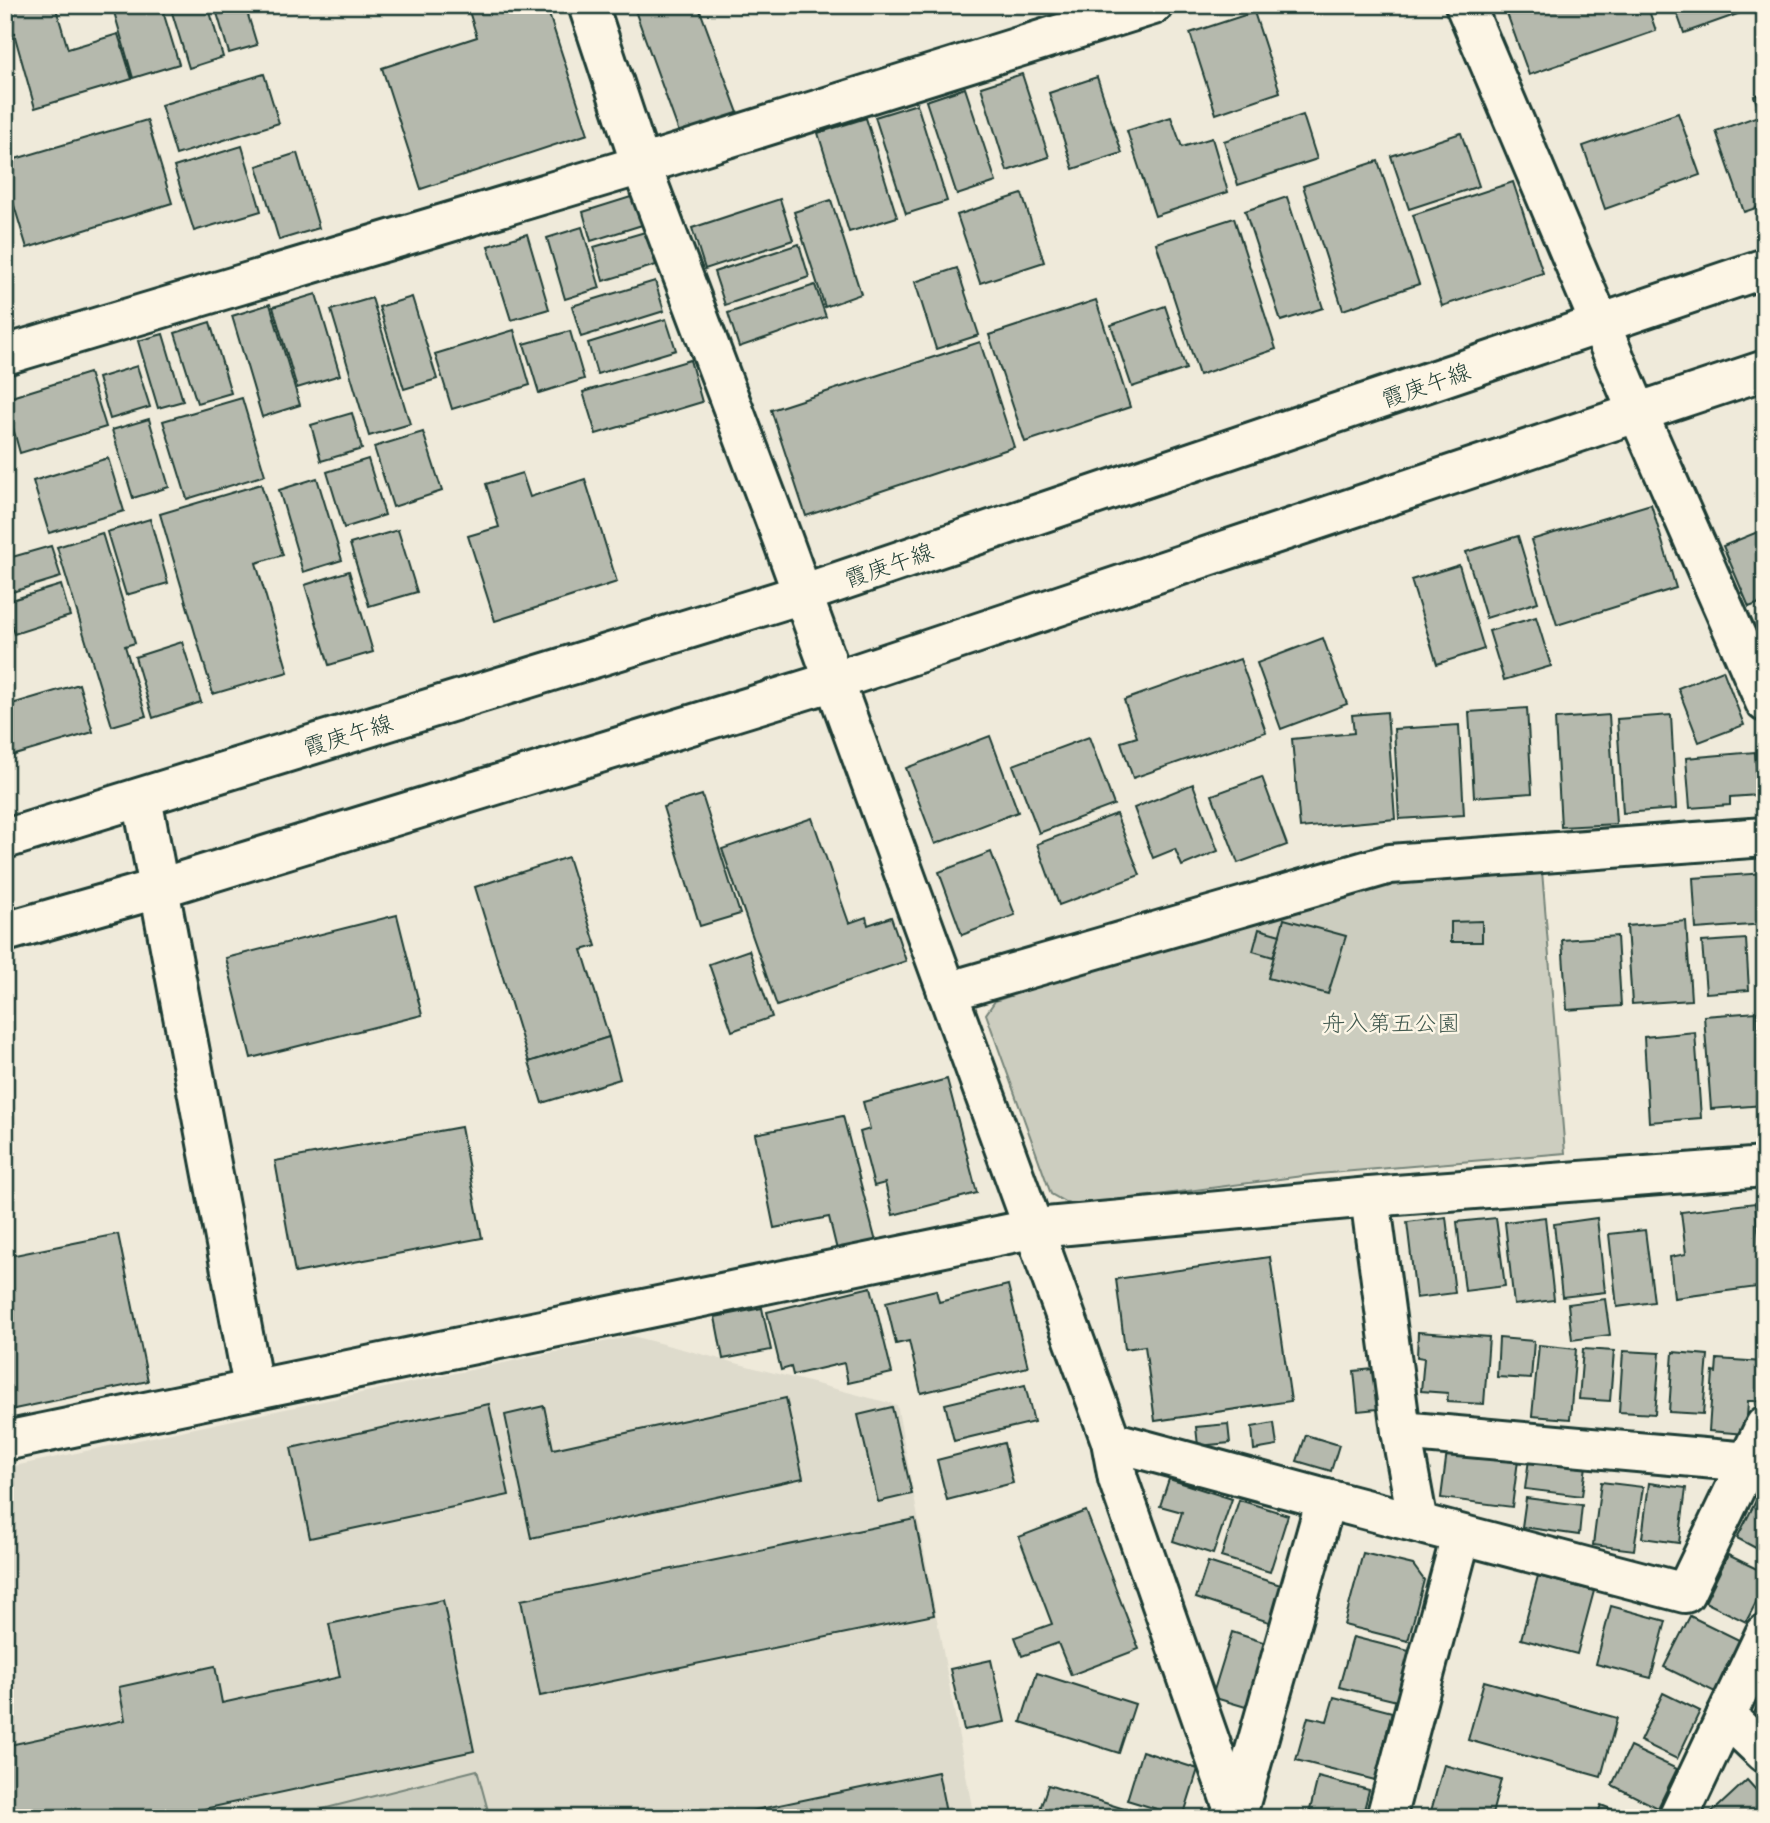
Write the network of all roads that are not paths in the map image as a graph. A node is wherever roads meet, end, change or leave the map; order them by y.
1 (588, 5) edge
2 (1153, 5) edge
3 (1465, 5) edge
4 (640, 165) junction
5 (1765, 268) edge
6 (1601, 326) junction
7 (5, 355) edge
8 (1765, 370) edge
9 (1637, 411) junction
10 (802, 594) junction
11 (834, 681) junction
12 (1765, 702) edge
13 (142, 798) junction
14 (1765, 837) edge
15 (5, 839) edge
16 (160, 888) junction
17 (5, 932) edge
18 (947, 992) junction
19 (1765, 1167) edge
20 (1370, 1197) junction
21 (1036, 1228) junction
22 (253, 1387) junction
23 (1765, 1426) edge
24 (1401, 1431) junction
25 (5, 1441) edge
26 (1111, 1441) junction
27 (1749, 1462) junction
28 (1326, 1499) junction
29 (1418, 1523) junction
30 (1461, 1536) junction
31 (1765, 1634) edge
32 (1726, 1716) junction
33 (1765, 1753) edge
34 (1236, 1817) edge
35 (1387, 1818) edge
36 (1678, 1818) edge

1 - 4 street
2 - 4 street
3 - 6 street
4 - 7 street
4 - 10 street
5 - 6 street, 霞庚午線
6 - 9 street
6 - 10 street, 霞庚午線
8 - 9 street
9 - 11 street
9 - 12 street
10 - 11 street
10 - 13 street, 霞庚午線
11 - 16 street
11 - 18 street
13 - 15 street, 霞庚午線
13 - 16 street
14 - 18 street
16 - 17 street
16 - 22 street
18 - 21 street
19 - 20 street
20 - 21 street
20 - 24 street
21 - 22 street
21 - 26 street
22 - 25 street
23 - 27 street
24 - 27 street
24 - 29 street
26 - 28 street
26 - 34 street
27 - 30 street
28 - 29 street
28 - 34 street
29 - 30 street
30 - 35 street
31 - 32 street
32 - 33 street
32 - 36 street

